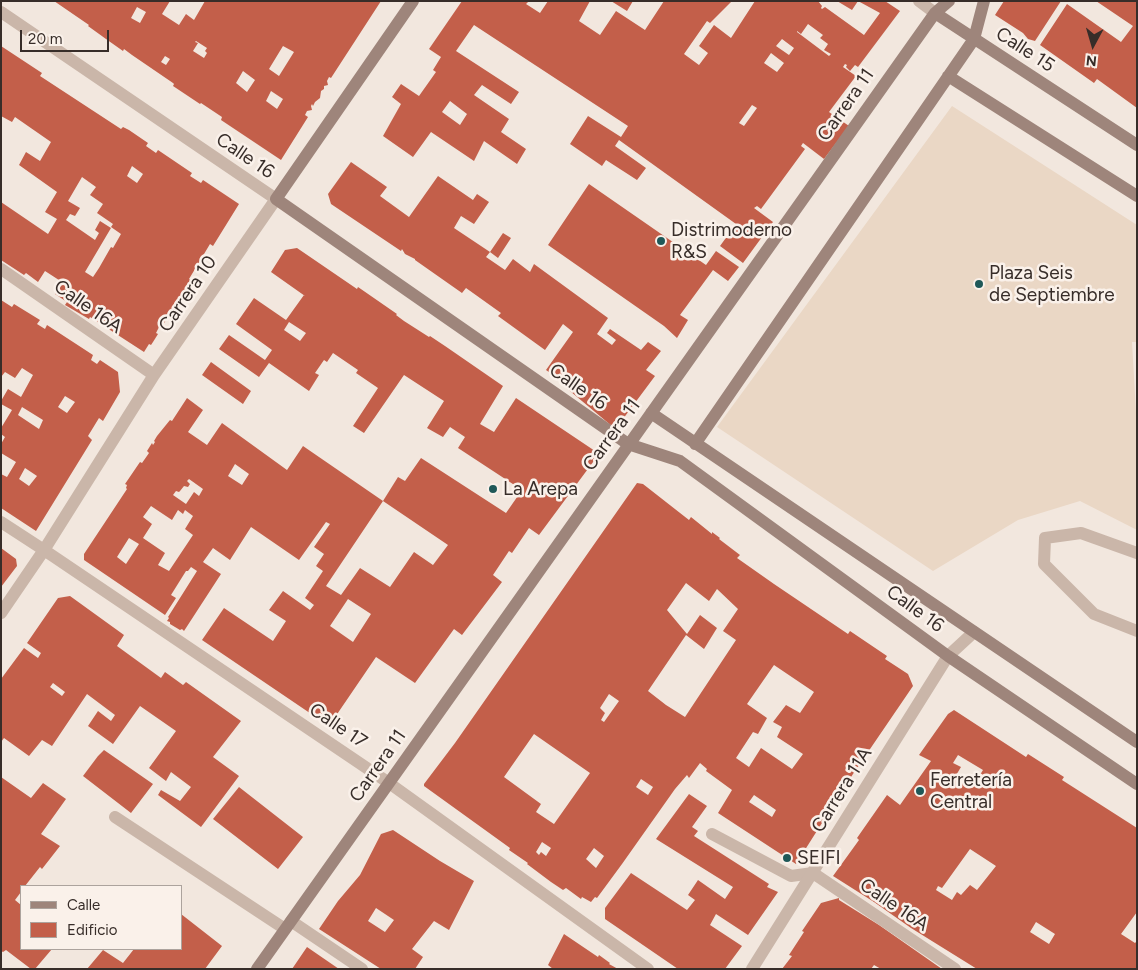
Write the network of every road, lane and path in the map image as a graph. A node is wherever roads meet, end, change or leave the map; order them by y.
1 (413, 1) edge
2 (918, 1) edge
3 (950, 1) edge
4 (984, 1) edge
5 (1, 12) edge
6 (935, 13) junction
7 (974, 39) junction
8 (948, 76) junction
9 (1137, 146) edge
10 (1137, 196) edge
11 (276, 199) junction
12 (1, 269) edge
13 (154, 375) junction
14 (651, 413) junction
15 (628, 444) junction
16 (695, 444) junction
17 (1, 522) edge
18 (44, 550) junction
19 (1137, 553) edge
20 (1, 613) edge
21 (1137, 631) edge
22 (974, 632) junction
23 (948, 656) junction
24 (1137, 742) edge
25 (388, 783) junction
26 (1137, 784) edge
27 (115, 817) dead end
28 (712, 834) dead end
29 (812, 873) junction
30 (288, 925) junction
31 (257, 969) edge
32 (362, 969) edge
33 (648, 969) edge
34 (752, 969) edge
35 (956, 969) edge

1 - 11 street, Carrera 10
2 - 6 street, Calle 15
3 - 6 street, Carrera 11
4 - 7 street
5 - 11 street, Calle 16
6 - 7 street, Calle 15
6 - 14 street, Carrera 11
7 - 8 street
7 - 9 street, Calle 15
8 - 10 street
8 - 16 street
11 - 13 street, Carrera 10
11 - 15 street, Calle 16
12 - 13 street, Calle 16A
13 - 18 street, Carrera 10
14 - 15 street, Carrera 11
14 - 16 street, Calle 16
15 - 23 street, Calle 16
15 - 25 street, Carrera 11
16 - 22 street, Calle 16
17 - 18 street, Calle 17
18 - 20 street, Carrera 10
18 - 25 street, Calle 17
19 - 21 street
22 - 23 street, Carrera 11A
22 - 24 street, Calle 16
23 - 26 street, Calle 16
23 - 29 street, Carrera 11A
25 - 30 street, Carrera 11
25 - 33 street, Calle 17
27 - 30 street
28 - 29 street
29 - 34 street, Carrera 11A
29 - 35 street, Calle 16A
30 - 31 street, Carrera 11
30 - 32 street

